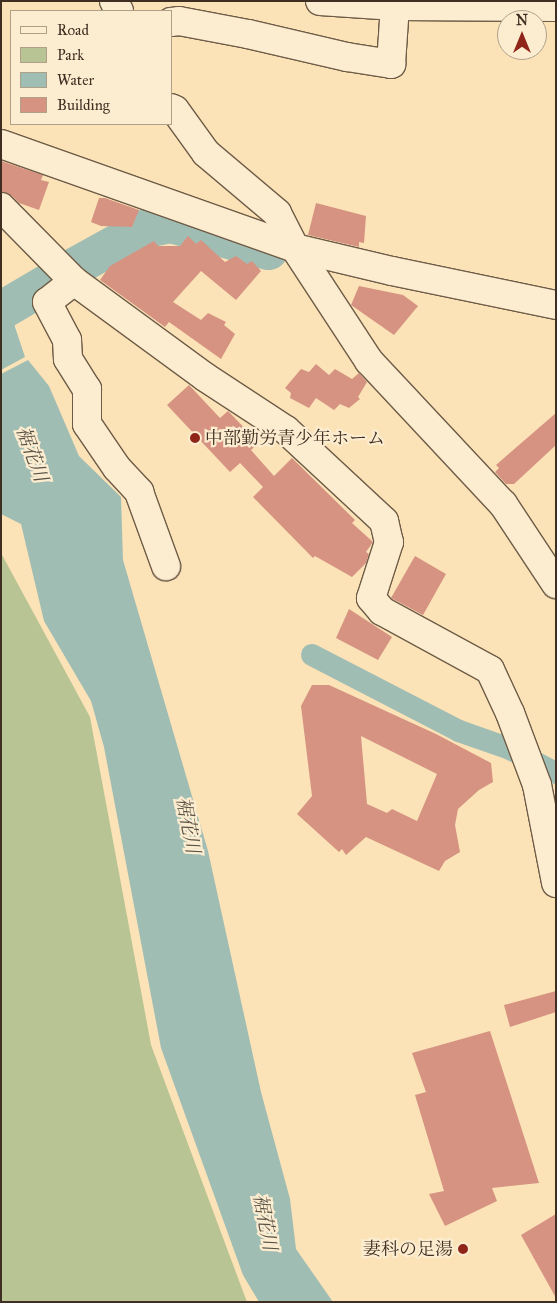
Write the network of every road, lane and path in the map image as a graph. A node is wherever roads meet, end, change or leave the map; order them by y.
1 (320, 1) edge
2 (395, 6) junction
3 (556, 7) edge
4 (172, 22) edge
5 (172, 108) edge
6 (1, 144) edge
7 (1, 207) edge
8 (295, 248) junction
9 (74, 281) junction
10 (556, 305) edge
11 (166, 566) dead end
12 (556, 584) edge
13 (556, 883) edge

1 - 2 street
2 - 3 street
2 - 4 street
5 - 8 street
6 - 8 street
7 - 9 street
8 - 10 street
8 - 12 street
9 - 11 street
9 - 13 street

